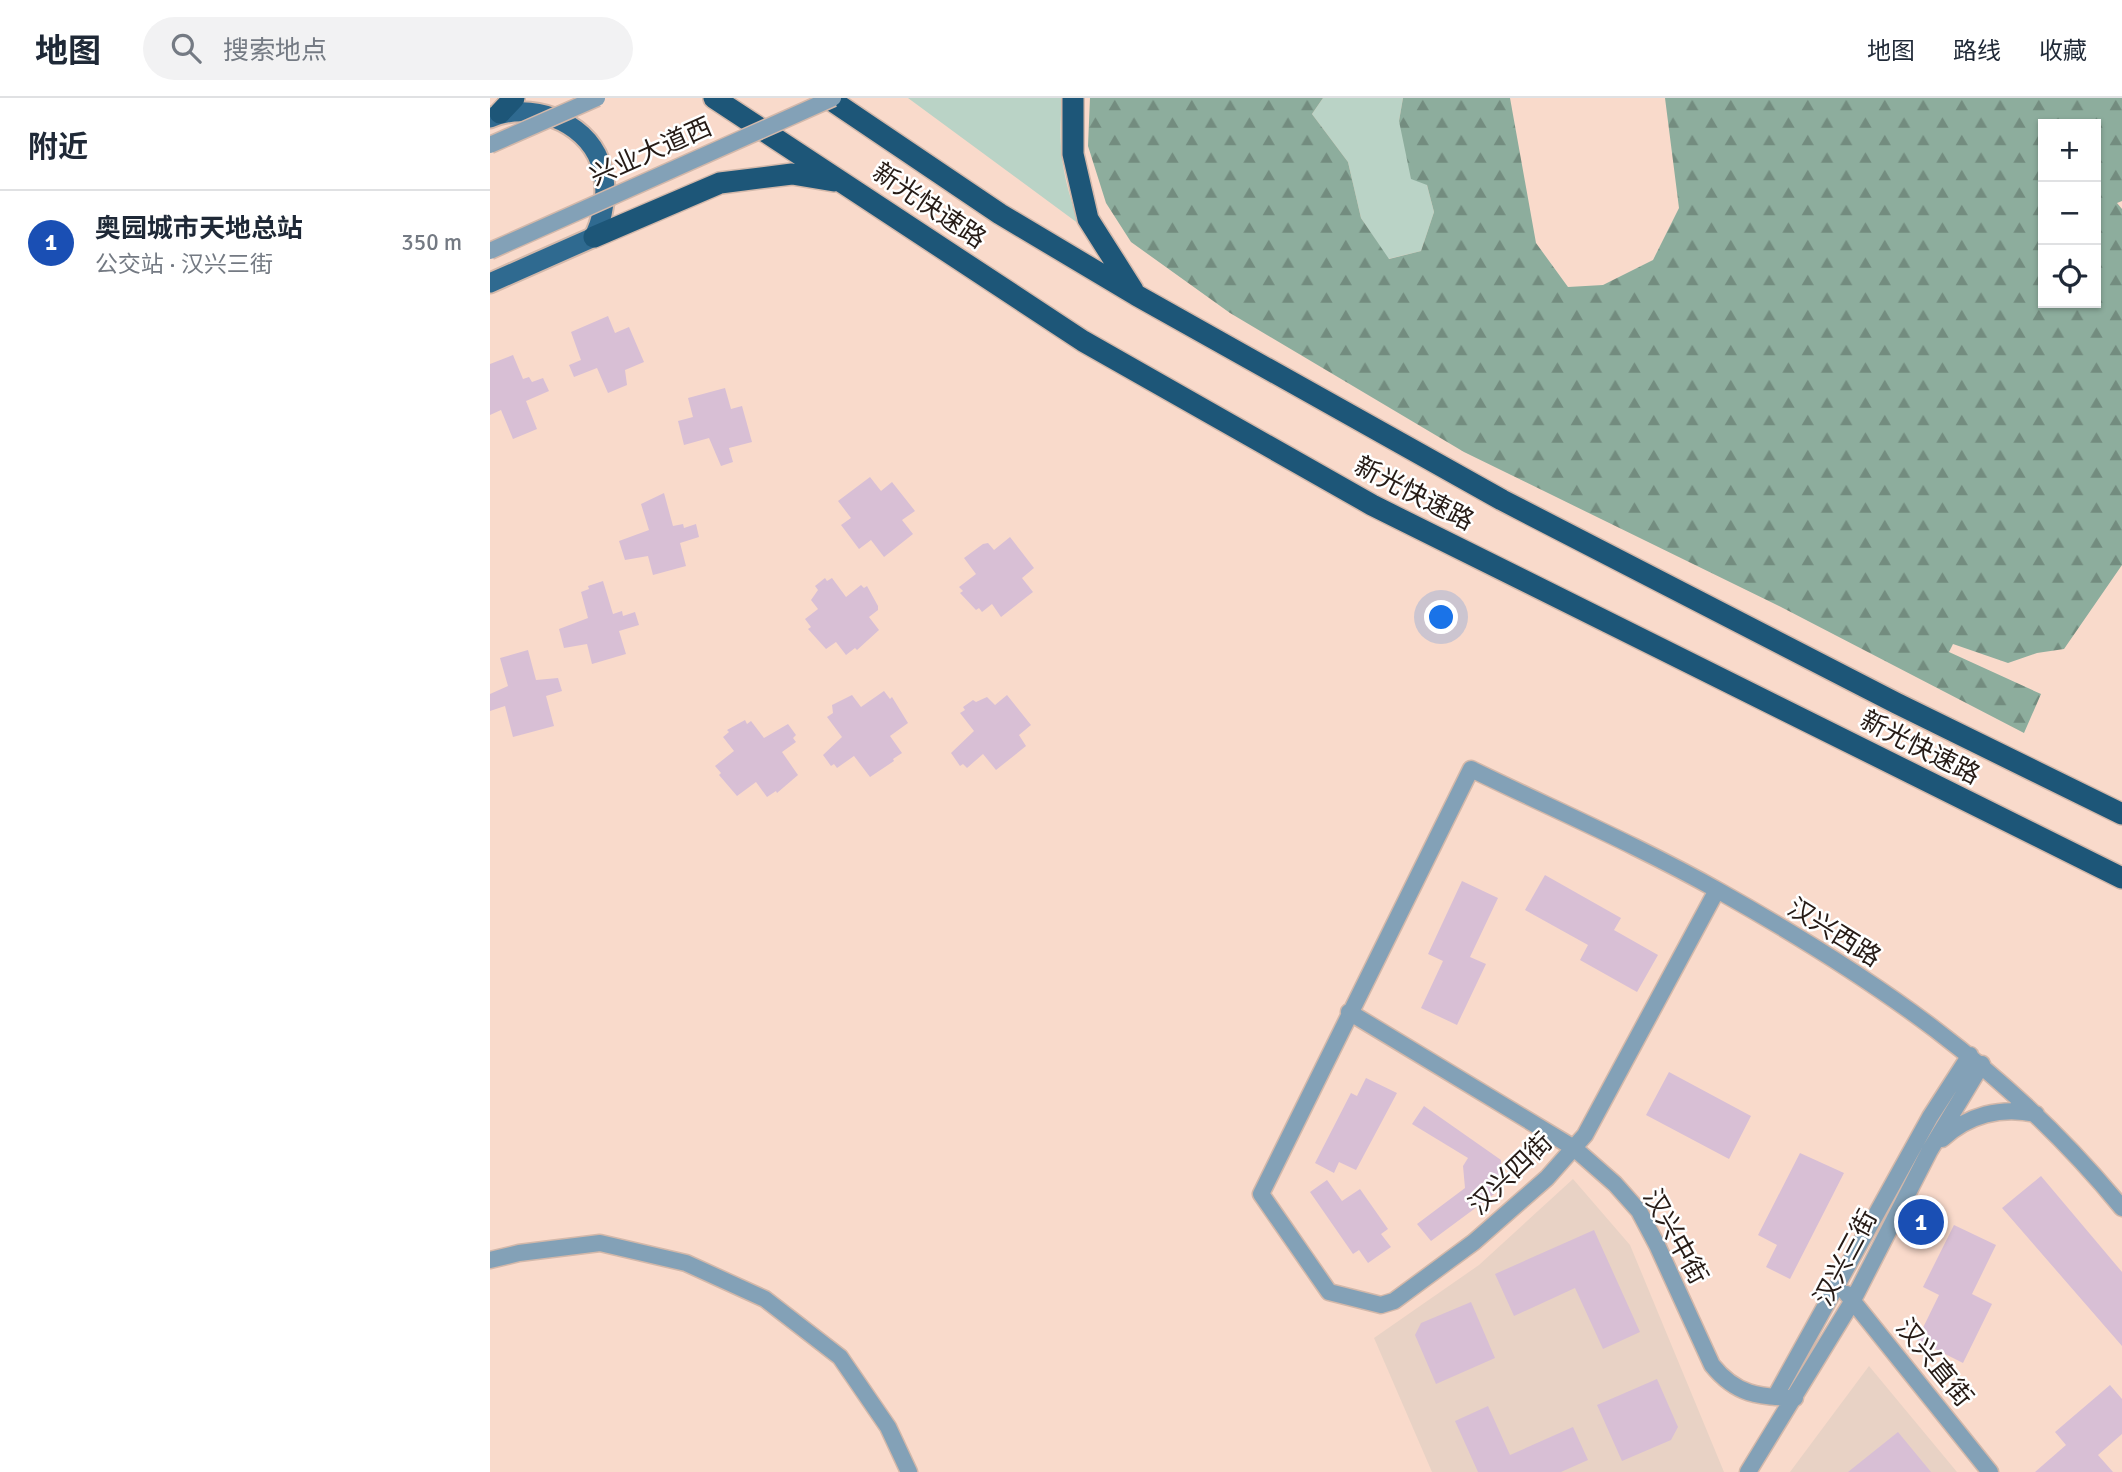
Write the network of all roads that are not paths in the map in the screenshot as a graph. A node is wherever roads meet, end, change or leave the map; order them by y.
1 (597, 98) edge
2 (714, 98) edge
3 (831, 98) edge
4 (1073, 98) edge
5 (501, 110) edge
6 (490, 145) edge
7 (843, 182) junction
8 (594, 237) junction
9 (490, 251) edge
10 (490, 283) edge
11 (1136, 295) junction
12 (2122, 814) edge
13 (2122, 878) edge
14 (1717, 890) junction
15 (1349, 1012) junction
16 (1976, 1059) junction
17 (2036, 1114) junction
18 (1574, 1148) junction
19 (1930, 1150) junction
20 (2122, 1208) edge
21 (490, 1261) edge
22 (1840, 1285) junction
23 (1852, 1302) junction
24 (1775, 1397) junction
25 (1795, 1398) junction
26 (909, 1472) edge
27 (1748, 1472) edge
28 (1990, 1472) edge

1 - 6 street, bridge
2 - 7 highway, 新光快速路
3 - 9 street, 兴业大道西, bridge
3 - 11 highway, 新光快速路
4 - 11 highway
5 - 8 main road
7 - 8 highway
7 - 13 highway, 新光快速路
8 - 10 main road
11 - 12 highway, 新光快速路
14 - 15 street, 汉兴西路
14 - 16 street, 汉兴西路
14 - 18 street, 汉兴四街
15 - 18 street, 汉兴中街
15 - 18 street, 汉兴四街
16 - 17 street, 汉兴西路
16 - 19 street, 汉兴三街
16 - 22 street, 汉兴三街
17 - 19 street
17 - 20 street, 汉兴西路
18 - 24 street, 汉兴中街
19 - 23 street, 汉兴三街
21 - 26 street
22 - 23 street, 汉兴直街
22 - 24 street, 汉兴三街
23 - 25 street, 汉兴三街
23 - 28 street, 汉兴直街
24 - 25 street, 汉兴中街
25 - 27 street, 汉兴三街

